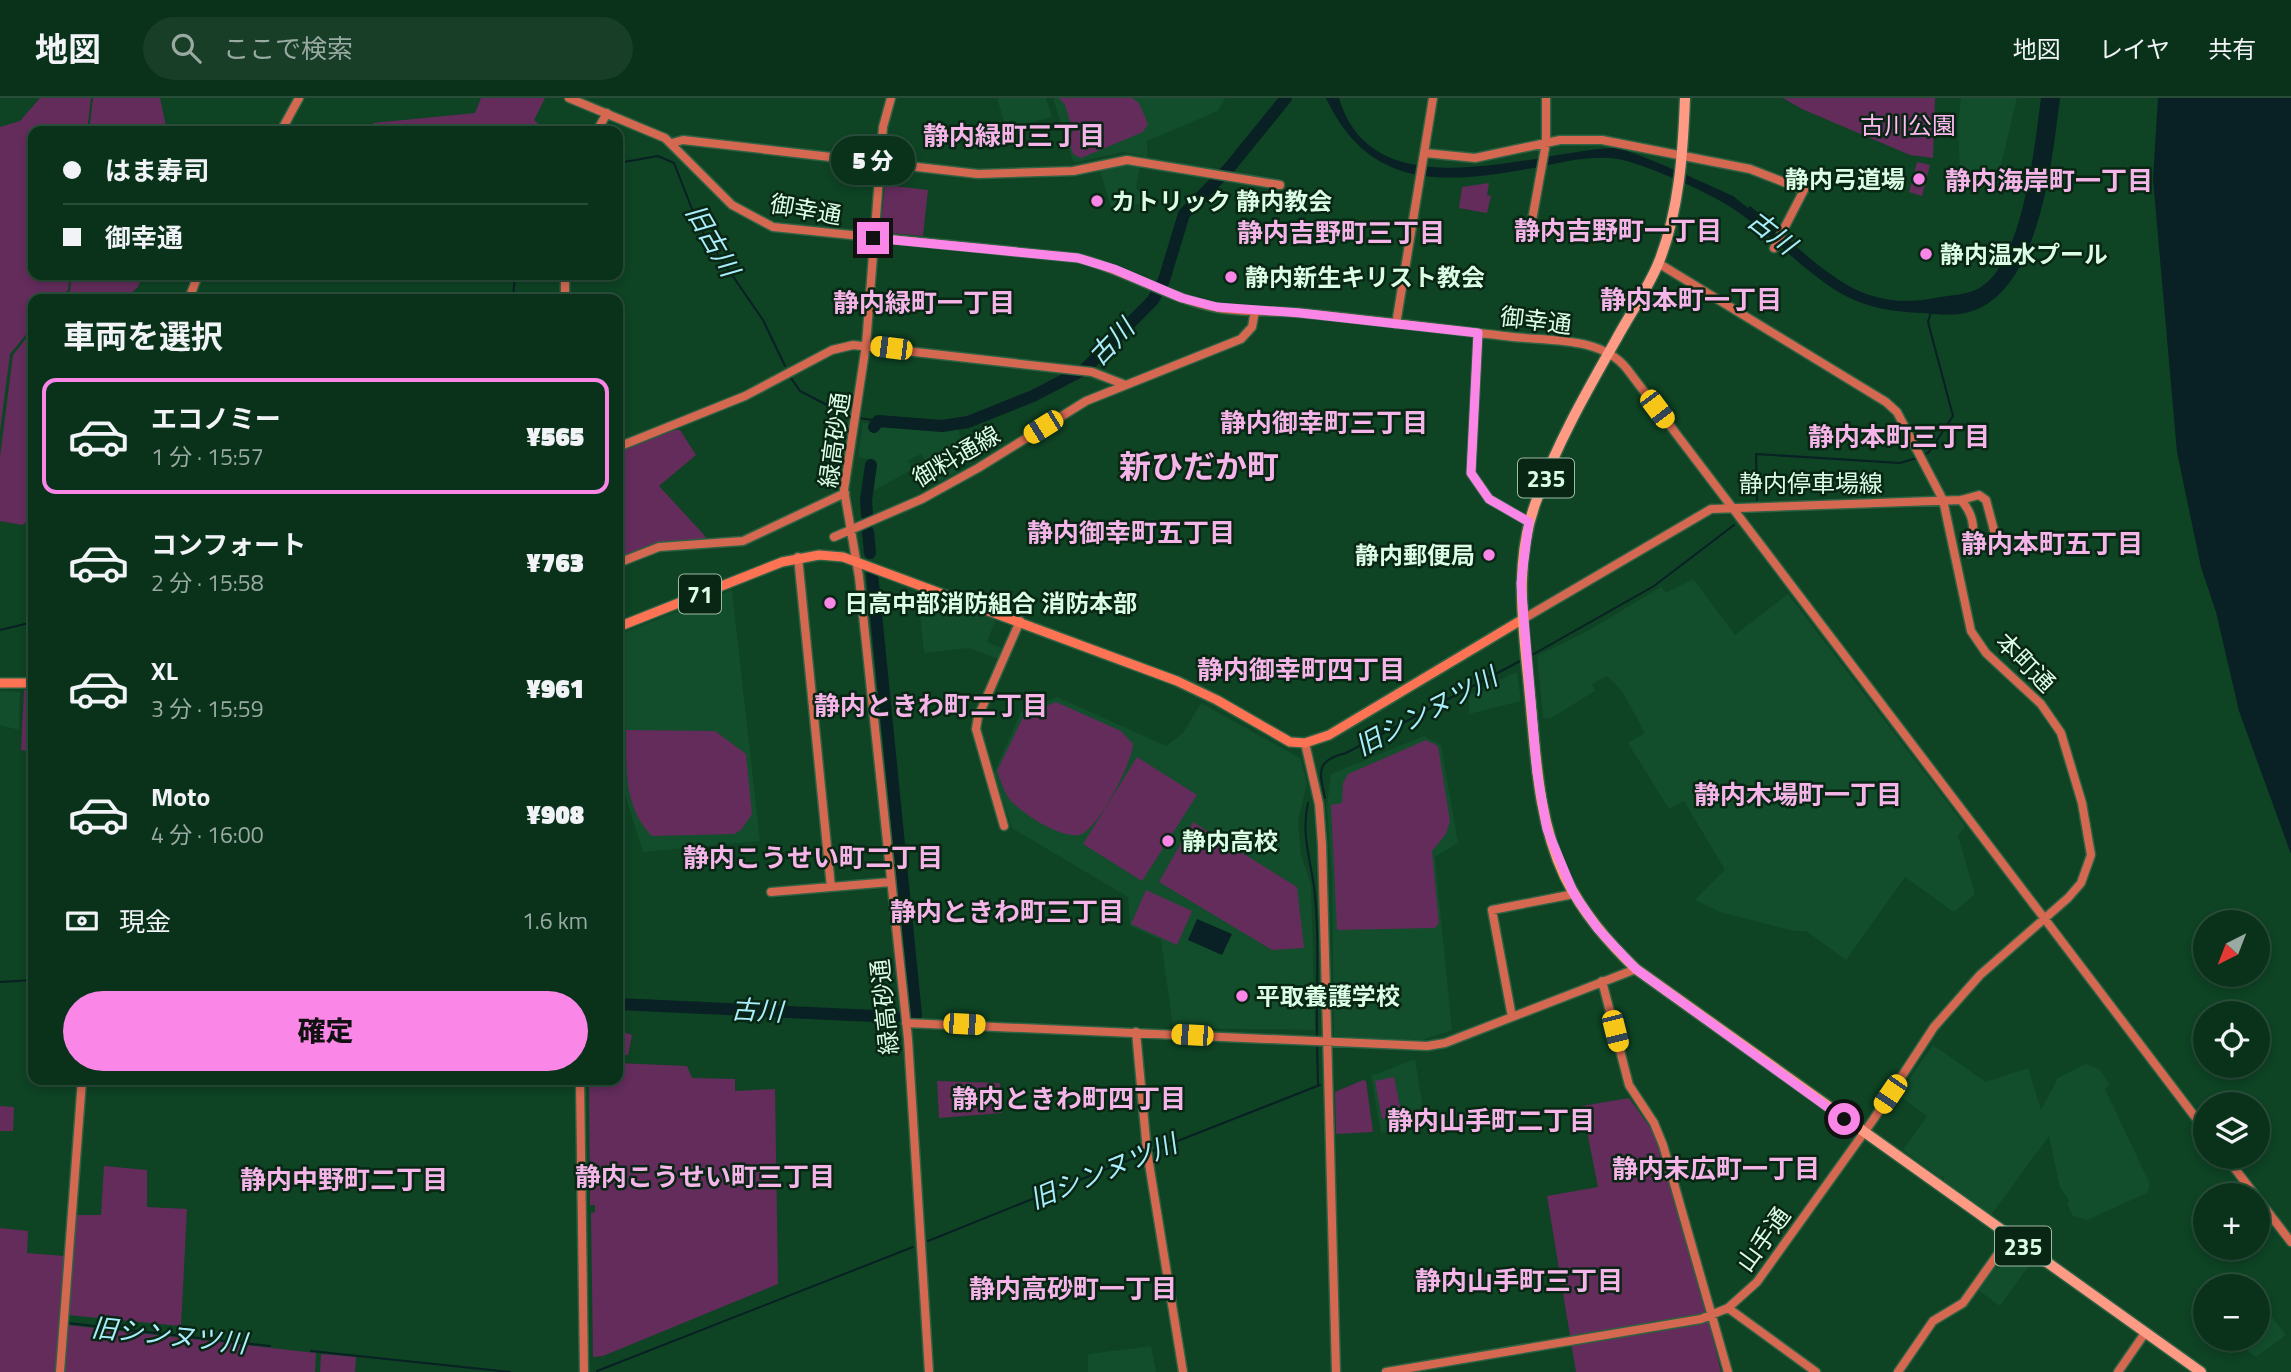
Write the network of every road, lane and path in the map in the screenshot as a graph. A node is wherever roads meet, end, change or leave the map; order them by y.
1 (299, 98) edge
2 (569, 98) edge
3 (891, 98) edge
4 (1433, 98) edge
5 (1546, 98) edge
6 (1685, 98) edge
7 (607, 113) junction
8 (284, 126) edge
9 (600, 126) edge
10 (672, 143) junction
11 (1546, 145) junction
12 (1424, 155) junction
13 (1682, 155) junction
14 (880, 164) junction
15 (1280, 185) dead end
16 (1531, 226) dead end
17 (873, 238) junction
18 (1774, 248) dead end
19 (1658, 263) junction
20 (1255, 311) junction
21 (1396, 324) junction
22 (1478, 333) junction
23 (866, 345) junction
24 (1609, 352) junction
25 (1123, 384) junction
26 (623, 445) edge
27 (845, 494) junction
28 (1943, 500) junction
29 (1961, 500) junction
30 (1732, 507) junction
31 (1529, 522) junction
32 (850, 531) junction
33 (834, 537) dead end
34 (798, 557) junction
35 (623, 560) edge
36 (856, 561) junction
37 (1523, 619) junction
38 (1020, 621) junction
39 (623, 624) edge
40 (0, 683) edge
41 (28, 683) edge
42 (1305, 743) junction
43 (1004, 826) dead end
44 (891, 882) junction
45 (831, 887) junction
46 (771, 892) dead end
47 (1574, 894) junction
48 (2044, 918) junction
49 (1636, 969) junction
50 (1602, 981) junction
51 (1511, 1017) junction
52 (906, 1023) junction
53 (1136, 1032) junction
54 (1321, 1042) junction
55 (82, 1085) edge
56 (580, 1085) edge
57 (2193, 1114) edge
58 (1863, 1133) junction
59 (2234, 1169) edge
60 (2245, 1183) edge
61 (2270, 1215) edge
62 (2010, 1237) junction
63 (2291, 1242) edge
64 (1728, 1308) junction
65 (1712, 1315) junction
66 (2146, 1333) junction
67 (60, 1372) edge
68 (583, 1372) edge
69 (929, 1372) edge
70 (1183, 1372) edge
71 (1336, 1372) edge
72 (1386, 1372) edge
73 (1728, 1372) edge
74 (1816, 1372) edge
75 (1898, 1372) edge
76 (2118, 1372) edge
77 (2201, 1372) edge

1 - 8 street
2 - 7 street, 御幸通
3 - 14 street, 緑高砂通
4 - 12 street
5 - 11 street
6 - 13 highway, 235
7 - 9 street
7 - 10 street, 御幸通
10 - 14 street
10 - 17 street, 御幸通
11 - 12 street
11 - 13 street
11 - 16 street
12 - 21 street
13 - 18 street
13 - 19 highway, 235
14 - 15 street
14 - 17 street, 緑高砂通
17 - 20 street, 御幸通
17 - 23 street, 緑高砂通
19 - 24 highway, 235
19 - 28 street, 本町通
20 - 21 street, 御幸通
20 - 25 street, 御料通線
21 - 22 street, 御幸通
22 - 24 street, 御幸通
22 - 31 street
23 - 25 street
23 - 26 street
23 - 27 street, 緑高砂通
24 - 30 street, 静内停車場線
24 - 31 highway, 235
25 - 32 street, 御料通線
27 - 32 street, 緑高砂通
27 - 35 street
28 - 29 street, 静内停車場線
28 - 30 street, 静内停車場線
28 - 48 street, 本町通
29 - 29 street, 静内停車場線
30 - 37 street
30 - 48 street
31 - 37 highway, 235
32 - 33 street, 御料通線
32 - 36 street, 緑高砂通
34 - 36 main road, 71
34 - 39 main road, 71
34 - 45 street
36 - 38 main road, 71
36 - 44 street, 緑高砂通
37 - 42 main road
37 - 47 highway, 235
38 - 42 main road, 71
38 - 43 street
40 - 41 main road
42 - 54 street
44 - 45 street
44 - 52 street, 緑高砂通
45 - 46 street
47 - 49 highway, 235
47 - 51 street
48 - 57 street
48 - 58 street, 山手通
49 - 50 street
49 - 58 highway, 235
50 - 51 street
50 - 65 street
51 - 54 street
52 - 53 street
52 - 69 street, 緑高砂通
53 - 54 street
53 - 70 street
54 - 71 street
55 - 67 street
56 - 68 street
58 - 62 highway, 235
58 - 64 street, 山手通
59 - 60 street
61 - 63 street
62 - 66 highway, 235
62 - 75 street
64 - 65 street, 山手通
64 - 74 street
65 - 72 street, 山手通
65 - 73 street
66 - 76 street
66 - 77 highway, 235

